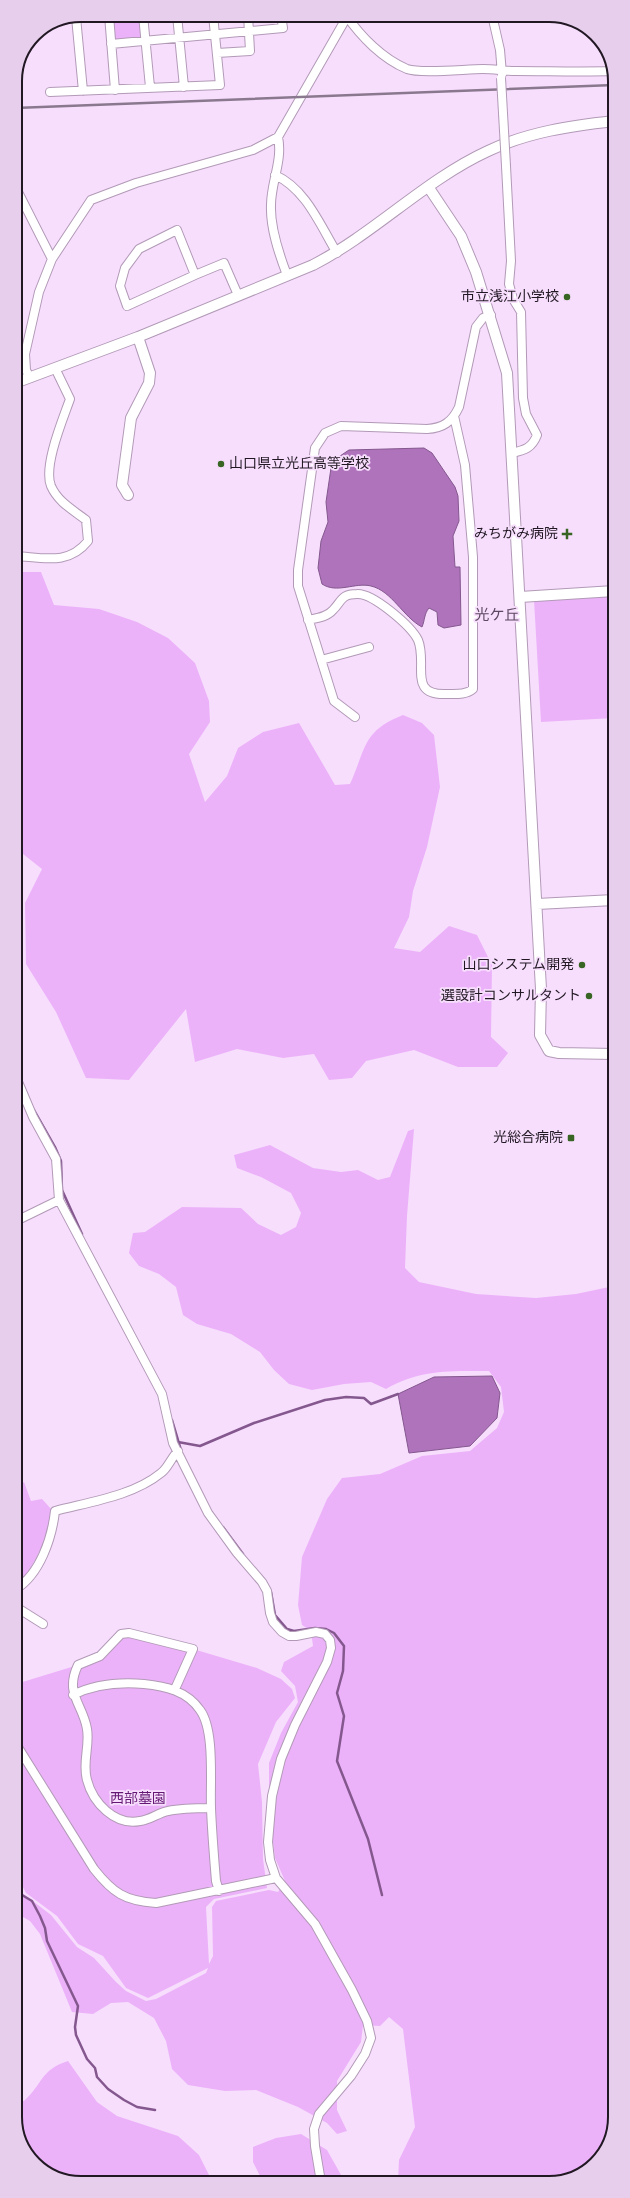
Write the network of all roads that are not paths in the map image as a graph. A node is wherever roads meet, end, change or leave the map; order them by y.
1 (77, 22) edge
2 (110, 22) edge
3 (144, 22) edge
4 (178, 22) edge
5 (214, 22) edge
6 (248, 22) edge
7 (282, 22) edge
8 (344, 22) edge
9 (351, 22) edge
10 (493, 22) edge
11 (249, 30) junction
12 (215, 34) junction
13 (179, 37) junction
14 (146, 41) junction
15 (112, 44) junction
16 (217, 53) junction
17 (607, 71) edge
18 (502, 74) junction
19 (184, 87) junction
20 (150, 88) junction
21 (115, 90) junction
22 (83, 91) junction
23 (50, 92) dead end
24 (608, 122) edge
25 (278, 137) junction
26 (275, 175) junction
27 (429, 188) junction
28 (22, 200) edge
29 (337, 253) junction
30 (52, 259) junction
31 (195, 275) junction
32 (287, 275) junction
33 (238, 295) junction
34 (491, 315) junction
35 (138, 337) junction
36 (55, 368) junction
37 (30, 378) junction
38 (22, 381) edge
39 (454, 416) junction
40 (512, 453) junction
41 (128, 495) dead end
42 (22, 556) edge
43 (608, 591) edge
44 (520, 598) junction
45 (308, 620) junction
46 (369, 647) dead end
47 (321, 660) junction
48 (355, 717) dead end
49 (608, 900) edge
50 (537, 904) junction
51 (608, 1054) edge
52 (22, 1091) edge
53 (59, 1200) junction
54 (22, 1218) edge
55 (178, 1451) junction
56 (22, 1585) edge
57 (22, 1611) edge
58 (44, 1624) dead end
59 (175, 1689) junction
60 (73, 1695) junction
61 (22, 1754) edge
62 (211, 1808) junction
63 (276, 1878) junction
64 (219, 1891) junction
65 (320, 2176) edge

1 - 22 street
2 - 15 street
3 - 14 street
4 - 13 street
5 - 12 street
6 - 11 street
7 - 11 street
8 - 25 street
9 - 18 street
10 - 18 street
11 - 12 street
11 - 16 street
12 - 13 street
12 - 16 street
13 - 14 street
13 - 19 street
14 - 15 street
14 - 20 street
15 - 21 street
16 - 19 street
17 - 18 street
18 - 40 street, bridge
19 - 20 street
20 - 21 street
21 - 22 street
22 - 23 street
24 - 27 street
25 - 26 street
25 - 30 street
26 - 29 street
26 - 32 street
27 - 29 street
27 - 34 street
28 - 30 street
29 - 32 street
30 - 37 street
31 - 31 street
31 - 33 street
32 - 33 street
33 - 35 street
34 - 39 street
34 - 40 street
35 - 36 street
35 - 41 street
36 - 37 street
36 - 42 street
37 - 38 street
39 - 45 street
39 - 45 street
40 - 44 street
43 - 44 street
44 - 50 street
45 - 47 street
46 - 47 street
47 - 48 street
49 - 50 street
50 - 51 street
52 - 53 street
53 - 54 street
53 - 55 street
55 - 56 street
55 - 63 street
57 - 58 street
59 - 60 street
59 - 60 street
59 - 62 street
60 - 62 street
61 - 64 street
62 - 64 street
63 - 64 street
63 - 65 street

